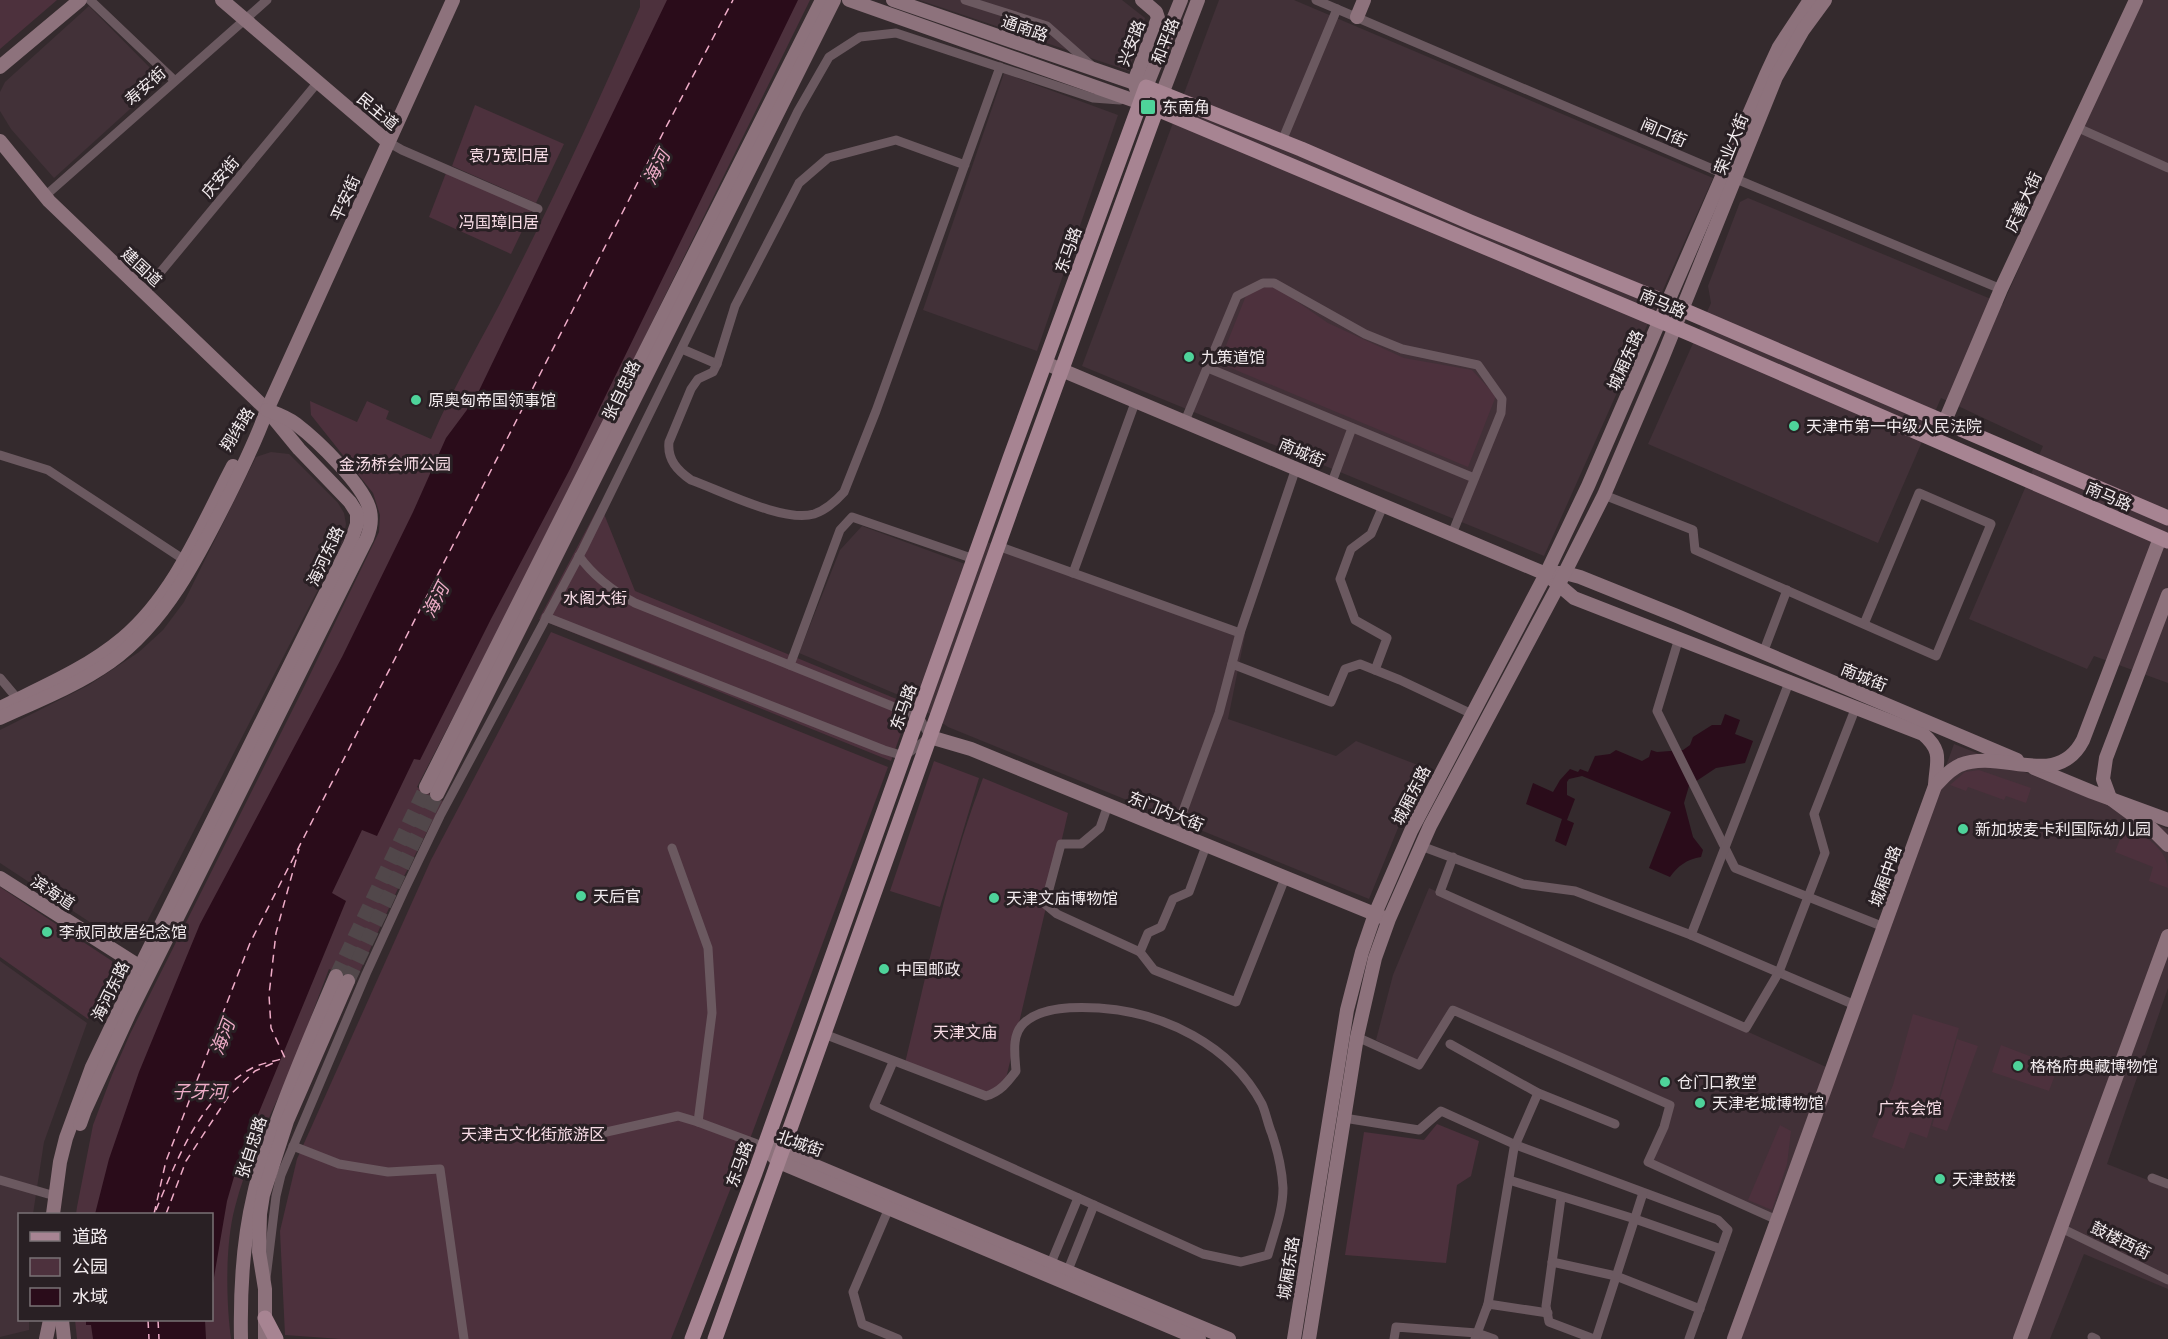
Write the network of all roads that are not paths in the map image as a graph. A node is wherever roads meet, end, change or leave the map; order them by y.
1 (80, 0) edge
2 (90, 0) edge
3 (222, 0) edge
4 (267, 0) edge
5 (453, 0) edge
6 (822, 0) edge
7 (834, 0) edge
8 (849, 0) edge
9 (893, 0) edge
10 (965, 0) edge
11 (1142, 0) edge
12 (1181, 0) edge
13 (1198, 0) edge
14 (1316, 0) edge
15 (1364, 0) edge
16 (1810, 0) edge
17 (1825, 0) edge
18 (2136, 0) edge
19 (1337, 9) junction
20 (1357, 17) junction
21 (244, 20) junction
22 (0, 67) edge
23 (1000, 67) junction
24 (1092, 67) junction
25 (174, 80) junction
26 (318, 82) junction
27 (1140, 85) junction
28 (1162, 94) junction
29 (1141, 103) junction
30 (1157, 109) junction
31 (2076, 127) junction
32 (0, 141) edge
33 (1282, 141) junction
34 (388, 142) junction
35 (965, 165) junction
36 (2168, 168) edge
37 (1729, 176) junction
38 (45, 196) junction
39 (538, 209) dead end
40 (2001, 289) junction
41 (144, 292) junction
42 (1675, 306) junction
43 (1668, 324) junction
44 (682, 349) junction
45 (1045, 363) junction
46 (717, 364) junction
47 (1208, 368) junction
48 (1063, 370) junction
49 (1136, 400) junction
50 (267, 410) junction
51 (1185, 420) junction
52 (1945, 421) junction
53 (1352, 428) junction
54 (0, 455) edge
55 (1296, 468) junction
56 (1474, 478) junction
57 (1332, 482) junction
58 (1604, 495) junction
59 (1383, 506) junction
60 (2168, 518) edge
61 (1452, 534) junction
62 (2164, 540) edge
63 (998, 546) junction
64 (579, 556) junction
65 (974, 559) junction
66 (188, 562) junction
67 (1072, 573) junction
68 (1565, 573) junction
69 (1546, 574) junction
70 (1558, 586) junction
71 (1787, 590) junction
72 (2168, 595) edge
73 (546, 617) junction
74 (1864, 624) junction
75 (1240, 633) junction
76 (1679, 638) junction
77 (1763, 653) junction
78 (1232, 664) junction
79 (790, 665) junction
80 (1375, 670) junction
81 (0, 678) edge
82 (1790, 680) junction
83 (22, 703) junction
84 (1856, 707) junction
85 (0, 708) edge
86 (1473, 714) junction
87 (918, 717) junction
88 (0, 718) edge
89 (930, 737) junction
90 (904, 756) junction
91 (2030, 766) junction
92 (1935, 786) junction
93 (2110, 798) junction
94 (1108, 805) junction
95 (2168, 820) edge
96 (1175, 833) junction
97 (2168, 845) edge
98 (1206, 846) junction
99 (1421, 846) junction
100 (672, 848) dead end
101 (1725, 850) junction
102 (1453, 857) junction
103 (0, 878) edge
104 (1285, 878) junction
105 (1809, 898) junction
106 (1375, 914) junction
107 (1389, 919) junction
108 (1884, 927) junction
109 (1691, 935) junction
110 (2168, 936) edge
111 (1140, 952) junction
112 (145, 970) junction
113 (1779, 972) junction
114 (1855, 1005) junction
115 (824, 1034) junction
116 (1357, 1037) junction
117 (1450, 1044) dead end
118 (893, 1062) junction
119 (1538, 1093) junction
120 (1344, 1118) junction
121 (698, 1122) junction
122 (1615, 1124) dead end
123 (584, 1137) dead end
124 (1516, 1144) junction
125 (293, 1146) junction
126 (765, 1148) junction
127 (780, 1157) junction
128 (2152, 1178) dead end
129 (0, 1180) edge
130 (1509, 1180) junction
131 (2168, 1184) edge
132 (1643, 1193) junction
133 (55, 1196) junction
134 (1078, 1198) junction
135 (1561, 1198) junction
136 (1094, 1205) junction
137 (889, 1208) junction
138 (53, 1213) edge
139 (62, 1213) edge
140 (1635, 1219) junction
141 (1777, 1220) junction
142 (2061, 1228) junction
143 (1721, 1249) junction
144 (1552, 1262) junction
145 (1051, 1263) junction
146 (1068, 1270) junction
147 (1616, 1276) junction
148 (2168, 1280) edge
149 (265, 1289) junction
150 (1488, 1304) junction
151 (1700, 1309) junction
152 (1548, 1313) junction
153 (265, 1318) junction
154 (50, 1321) edge
155 (50, 1321) edge
156 (62, 1321) edge
157 (1475, 1336) edge
158 (46, 1339) edge
159 (52, 1339) edge
160 (64, 1339) edge
161 (242, 1339) edge
162 (265, 1339) edge
163 (276, 1339) edge
164 (464, 1339) edge
165 (692, 1339) edge
166 (715, 1339) edge
167 (898, 1339) edge
168 (1199, 1339) edge
169 (1229, 1339) edge
170 (1294, 1339) edge
171 (1309, 1339) edge
172 (1394, 1339) edge
173 (1494, 1339) edge
174 (1595, 1339) edge
175 (1689, 1339) edge
176 (1734, 1339) edge
177 (2020, 1339) edge

1 - 22 street
2 - 25 street
3 - 21 street, 民主道
4 - 21 street, 寿安街
5 - 34 street, 平安街
6 - 7 street, 张自忠路
8 - 29 street, 通南路
9 - 24 street, 通南路
10 - 24 street
11 - 27 street, 兴安路
12 - 27 street, 和平路
13 - 28 street, 和平路
14 - 19 street, 闸口街
15 - 20 street
16 - 37 street, 荣业大街
17 - 37 street, 荣业大街
18 - 31 street, 庆善大街
19 - 20 street, 闸口街
19 - 33 street
20 - 37 street, 闸口街
21 - 25 street, 寿安街
21 - 26 street, 民主道
23 - 29 street
23 - 35 street
23 - 44 street
24 - 27 street, 通南路
25 - 38 street, 寿安街
26 - 34 street, 民主道
26 - 41 street, 庆安街
27 - 28 main road, 南马路
27 - 29 main road, 东马路
28 - 30 main road
28 - 33 main road, 南马路
29 - 30 main road, 南马路
29 - 45 main road, 东马路
30 - 43 main road, 南马路
30 - 48 main road
31 - 36 street
31 - 40 street, 庆善大街
32 - 38 street, 建国道
33 - 42 main road, 南马路
34 - 39 street, 民主道
34 - 50 street, 平安街
35 - 46 street
35 - 46 street
37 - 40 street, 闸口街
37 - 42 street, 荣业大街
38 - 41 street, 建国道
40 - 52 street, 庆善大街
41 - 50 street, 建国道
42 - 43 street, 城厢东路
42 - 52 main road, 南马路
43 - 58 street, 城厢东路
43 - 62 main road, 南马路
43 - 69 street, 城厢东路
44 - 46 street
44 - 64 street
45 - 48 street, 南城街
45 - 65 main road, 东马路
47 - 51 street
47 - 53 street
47 - 56 street
48 - 49 street, 南城街
48 - 63 main road
49 - 51 street, 南城街
49 - 67 street
50 - 66 street, 翔纬路
50 - 112 street, 海河东路
51 - 55 street, 南城街
52 - 60 main road, 南马路
53 - 56 street
53 - 57 street
54 - 66 street
55 - 57 street, 南城街
55 - 75 street
56 - 61 street
57 - 59 street, 南城街
58 - 68 street, 城厢东路
58 - 71 street
59 - 61 street, 南城街
59 - 80 street
60 - 62 main road
61 - 69 street, 南城街
62 - 91 street, 城厢中路
63 - 67 street
63 - 89 main road
64 - 73 street
64 - 79 street
65 - 79 street
65 - 87 main road, 东马路
66 - 83 street, 翔纬路
67 - 75 street
68 - 69 street, 南城街
68 - 70 street, 城厢东路
68 - 77 street, 南城街
69 - 70 street, 南城街
69 - 86 street, 城厢东路
70 - 76 street, 南城街
70 - 99 street, 城厢东路
71 - 74 street
71 - 77 street
72 - 93 street
73 - 90 street
73 - 125 street
74 - 74 street
75 - 78 street
76 - 82 street, 南城街
76 - 101 street
77 - 91 street, 南城街
78 - 80 street
78 - 96 street
79 - 87 street
80 - 86 street
81 - 83 street
82 - 84 street, 南城街
82 - 101 street
83 - 85 street, 翔纬路
83 - 88 street, 翔纬路
84 - 92 street, 南城街
84 - 105 street
86 - 106 street, 城厢东路
87 - 89 street
87 - 90 main road, 东马路
89 - 90 street
89 - 94 street, 东门内大街
89 - 115 main road
90 - 126 main road, 东马路
91 - 92 street, 城厢中路
91 - 93 street, 南城街
92 - 108 street, 城厢中路
93 - 95 street, 南城街
93 - 97 street
94 - 96 street, 东门内大街
94 - 111 street
96 - 98 street, 东门内大街
98 - 104 street, 东门内大街
98 - 111 street
99 - 102 street
99 - 107 street, 城厢东路
100 - 121 street
101 - 105 street
101 - 109 street
102 - 109 street
102 - 113 street
103 - 112 street, 滨海道
104 - 106 street, 东门内大街
104 - 111 street
105 - 108 street
105 - 113 street
106 - 107 street, 东门内大街
106 - 170 street, 城厢东路
107 - 116 street, 城厢东路
108 - 114 street, 城厢中路
109 - 113 street
110 - 142 street
112 - 133 street, 海河东路
112 - 139 street, 海河东路
113 - 114 street
114 - 141 street, 城厢中路
115 - 118 street
115 - 127 main road
116 - 120 street, 城厢东路
116 - 141 street
117 - 119 street
118 - 134 street
118 - 136 street
119 - 122 street
119 - 124 street
120 - 124 street
120 - 171 street, 城厢东路
121 - 123 street
121 - 126 street
124 - 130 street
124 - 132 street
125 - 149 street
125 - 164 street
126 - 127 street, 北城街
126 - 165 main road, 东马路
127 - 137 street, 北城街
127 - 145 street, 北城街
127 - 166 main road
128 - 131 street
129 - 133 street
130 - 135 street
130 - 150 street
132 - 140 street
132 - 143 street
133 - 138 street, 海河东路
134 - 136 street
134 - 145 street
135 - 140 street
135 - 144 street
136 - 146 street
137 - 167 street
137 - 168 street, 北城街
140 - 143 street
140 - 147 street
141 - 176 street, 城厢中路
142 - 148 street, 鼓楼西街
142 - 177 street
143 - 151 street
144 - 147 street
144 - 152 street
145 - 146 street, 北城街
146 - 169 street, 北城街
147 - 151 street
147 - 174 street
149 - 153 street, 张自忠路
149 - 161 street, 张自忠路
150 - 152 street
150 - 157 street
151 - 175 street
152 - 174 street
153 - 162 street, 张自忠路
153 - 163 main road
154 - 158 street
155 - 159 street
156 - 160 street
157 - 172 street
157 - 173 street

